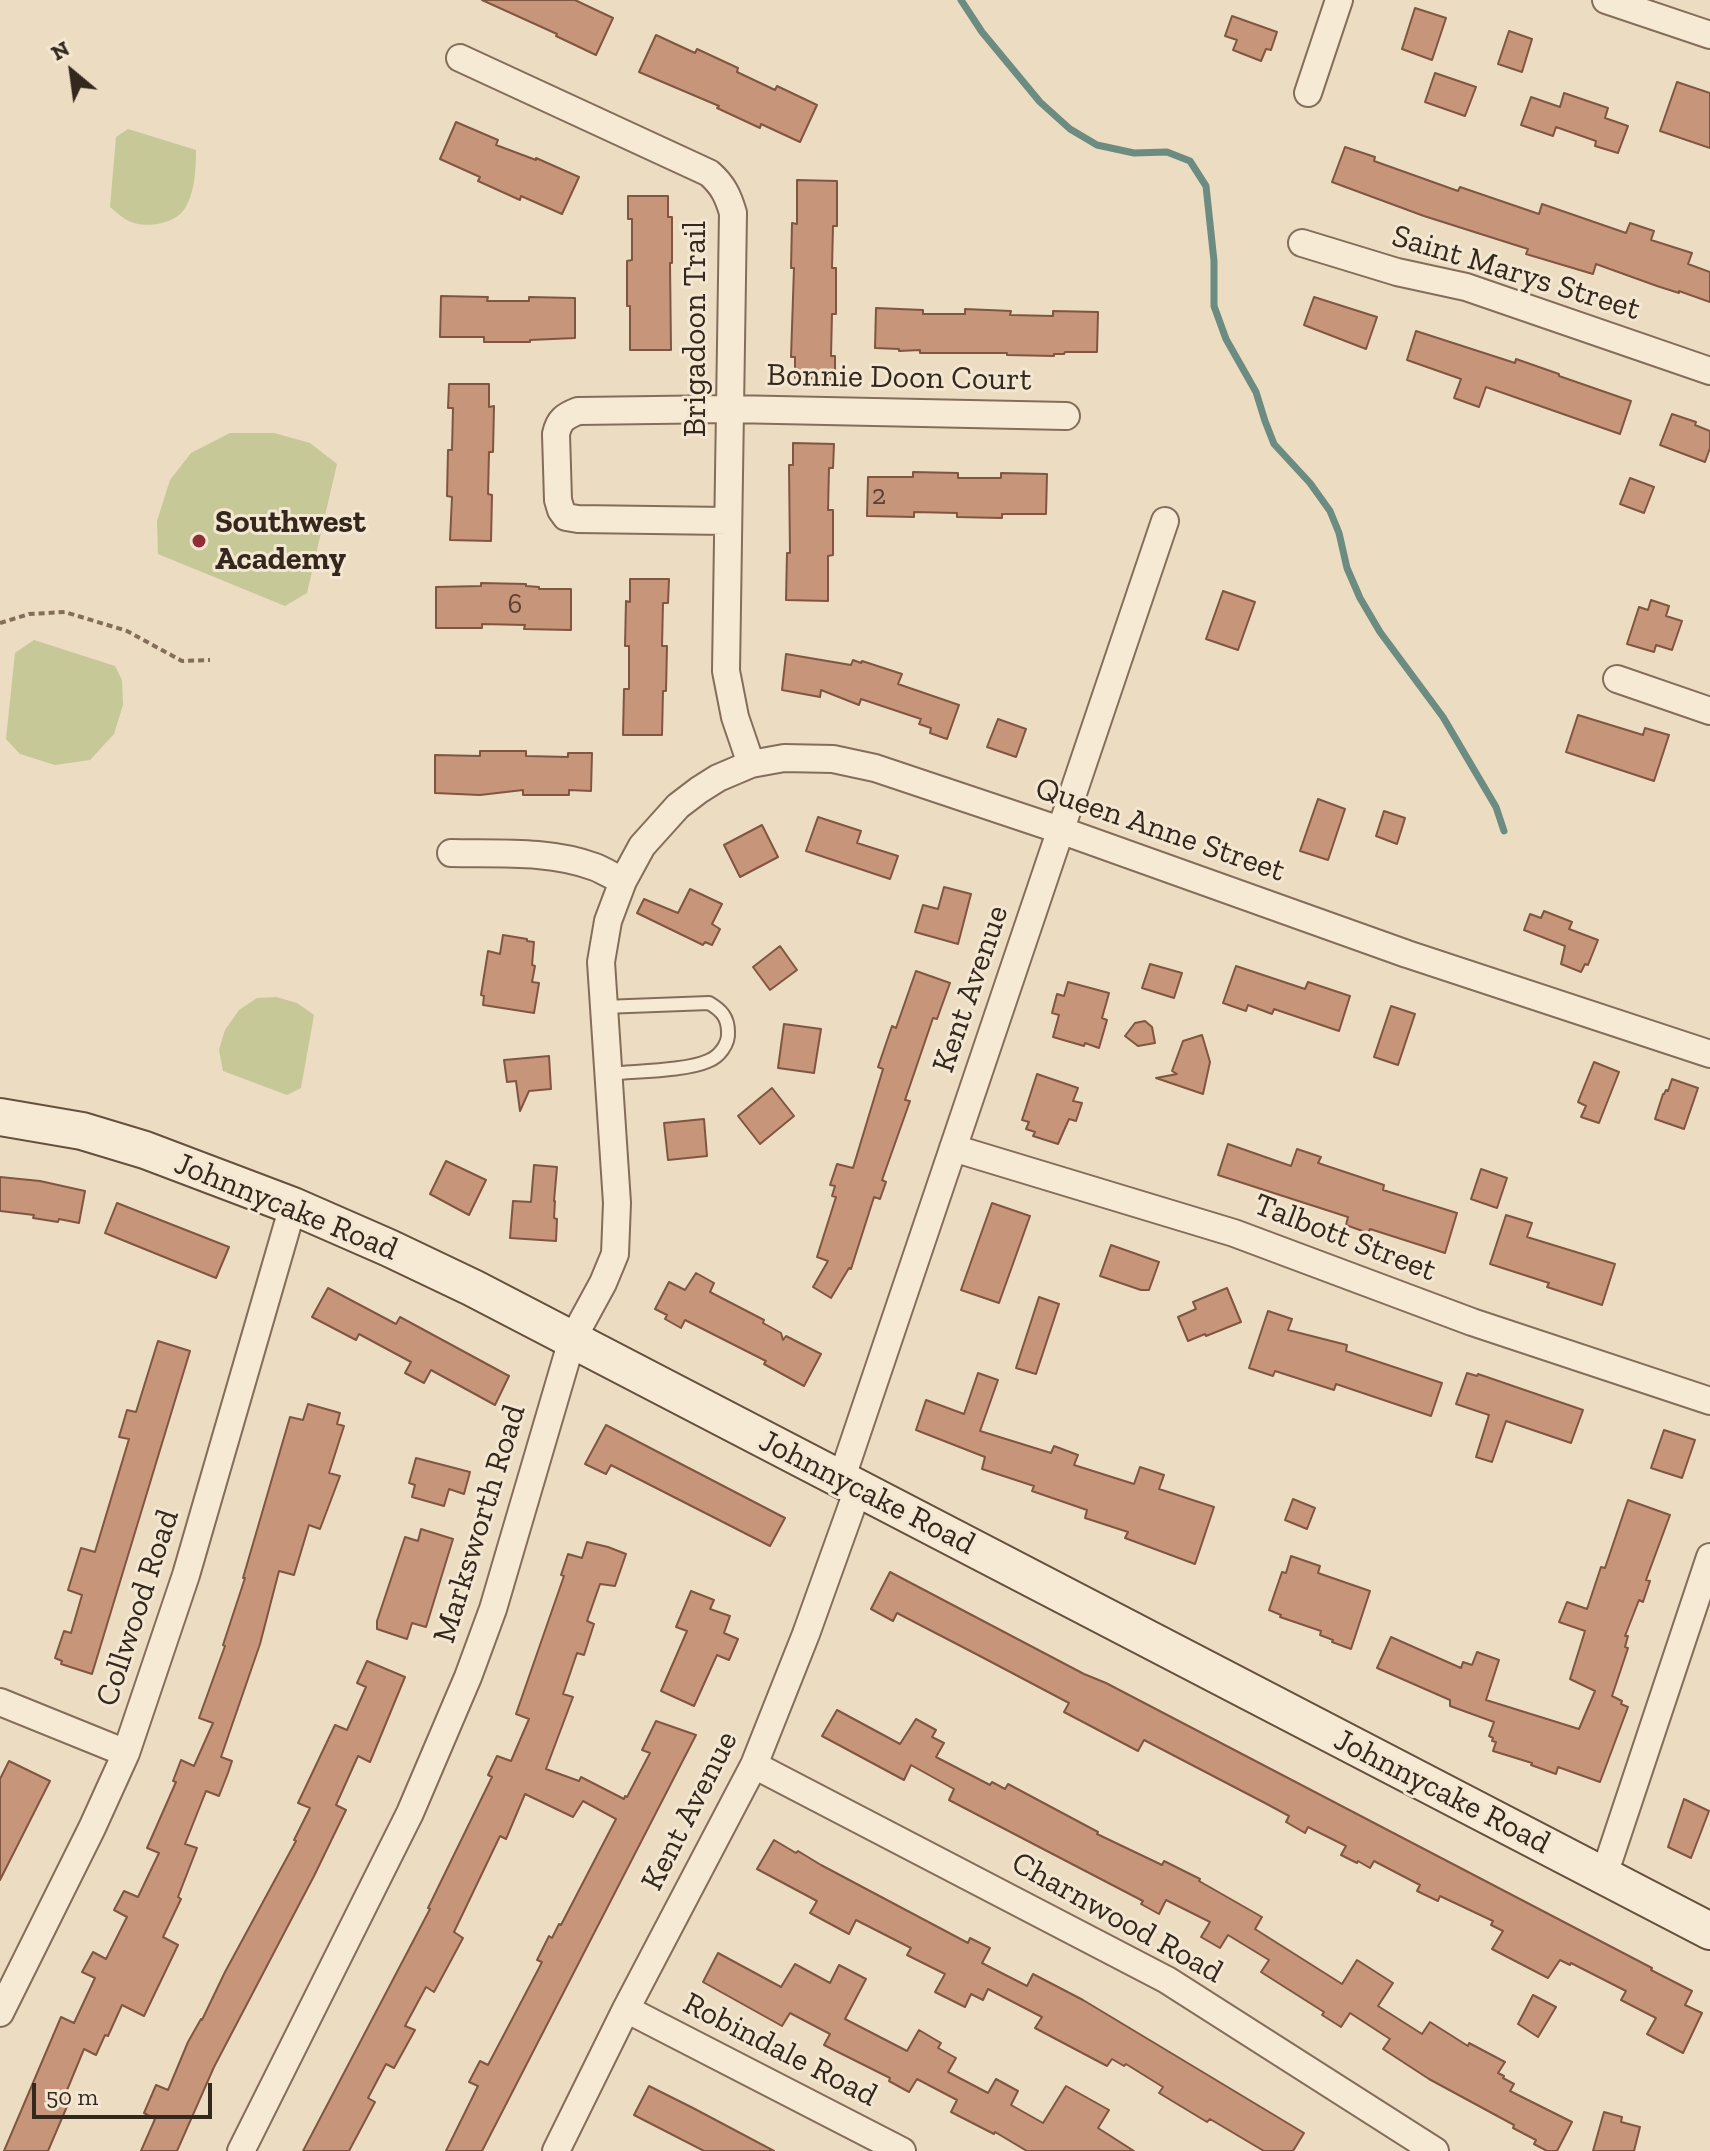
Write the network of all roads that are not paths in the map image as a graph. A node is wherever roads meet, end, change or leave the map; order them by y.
1 (1339, 0) edge
2 (1606, 0) edge
3 (1710, 35) edge
4 (460, 58) dead end
5 (1308, 93) dead end
6 (1302, 243) dead end
7 (1710, 371) edge
8 (730, 409) junction
9 (1066, 416) dead end
10 (727, 521) junction
11 (1165, 521) dead end
12 (1617, 679) dead end
13 (1710, 711) edge
14 (751, 764) junction
15 (1060, 830) junction
16 (451, 853) dead end
17 (623, 881) junction
18 (603, 1007) junction
19 (1710, 1054) edge
20 (609, 1074) junction
21 (0, 1117) edge
22 (953, 1148) junction
23 (293, 1206) junction
24 (572, 1340) junction
25 (1710, 1401) edge
26 (850, 1484) junction
27 (1710, 1557) edge
28 (0, 1702) edge
29 (126, 1753) junction
30 (754, 1765) junction
31 (1604, 1875) junction
32 (1710, 1931) edge
33 (626, 2009) junction
34 (0, 2013) edge
35 (241, 2151) edge
36 (556, 2151) edge
37 (902, 2151) edge
38 (1435, 2151) edge

1 - 5 street
2 - 3 street
4 - 8 street, Brigadoon Trail
6 - 7 street, Saint Marys Street
8 - 9 street, Bonnie Doon Court
8 - 10 street, Brigadoon Trail
8 - 10 street, Bonnie Doon Court
10 - 14 street, Brigadoon Trail
11 - 15 street, Kent Avenue
12 - 13 street
14 - 15 street, Queen Anne Street
14 - 17 street, Queen Anne Street
15 - 19 street, Queen Anne Street
15 - 22 street, Kent Avenue
16 - 17 street
17 - 18 street, Marksworth Road
18 - 20 street, Marksworth Road
18 - 20 lane
20 - 24 street, Marksworth Road
21 - 23 main road, Johnnycake Road
22 - 25 street, Talbott Street
22 - 26 street, Kent Avenue
23 - 24 main road, Johnnycake Road
23 - 29 street, Collwood Road
24 - 26 main road, Johnnycake Road
24 - 35 street, Marksworth Road
26 - 30 street, Kent Avenue
26 - 31 main road, Johnnycake Road
27 - 31 street
28 - 29 street
29 - 34 street, Collwood Road
30 - 33 street, Kent Avenue
30 - 38 street, Charnwood Road
31 - 32 main road, Johnnycake Road
33 - 36 street, Kent Avenue
33 - 37 street, Robindale Road

